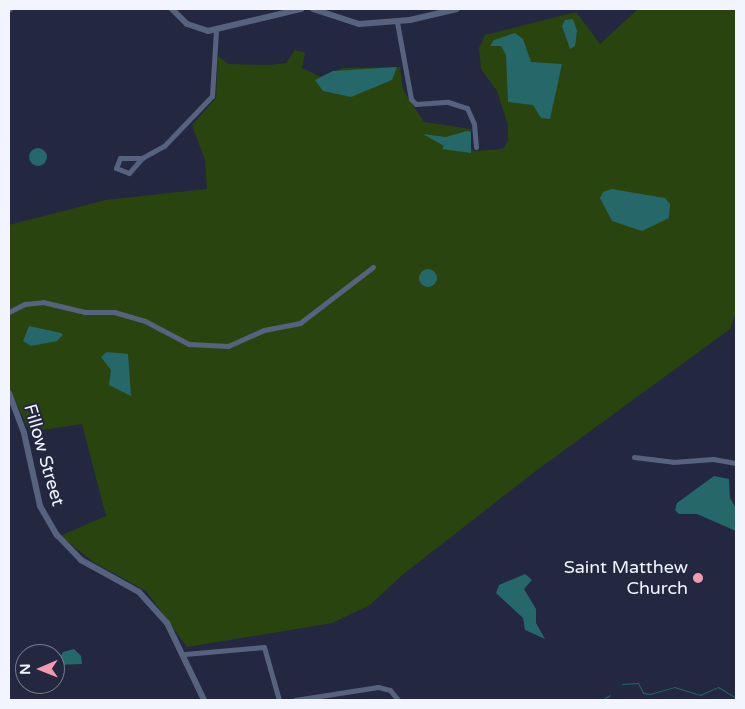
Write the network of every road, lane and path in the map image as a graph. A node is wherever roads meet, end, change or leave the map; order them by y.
1 (172, 9) edge
2 (301, 9) edge
3 (313, 9) edge
4 (457, 9) edge
5 (448, 10) edge
6 (397, 22) junction
7 (216, 31) junction
8 (476, 147) dead end
9 (142, 158) junction
10 (373, 267) dead end
11 (9, 312) edge
12 (9, 394) edge
13 (634, 456) dead end
14 (736, 463) edge
15 (184, 654) junction
16 (204, 700) edge
17 (278, 700) edge
18 (295, 700) edge
19 (398, 700) edge

1 - 7 street
2 - 7 street
3 - 6 street
4 - 5 street
5 - 6 street
6 - 8 street
7 - 9 street
9 - 9 street
10 - 11 street
12 - 15 street, Fillow Street
13 - 14 street
15 - 16 street, Fillow Street
15 - 17 street
18 - 19 street

